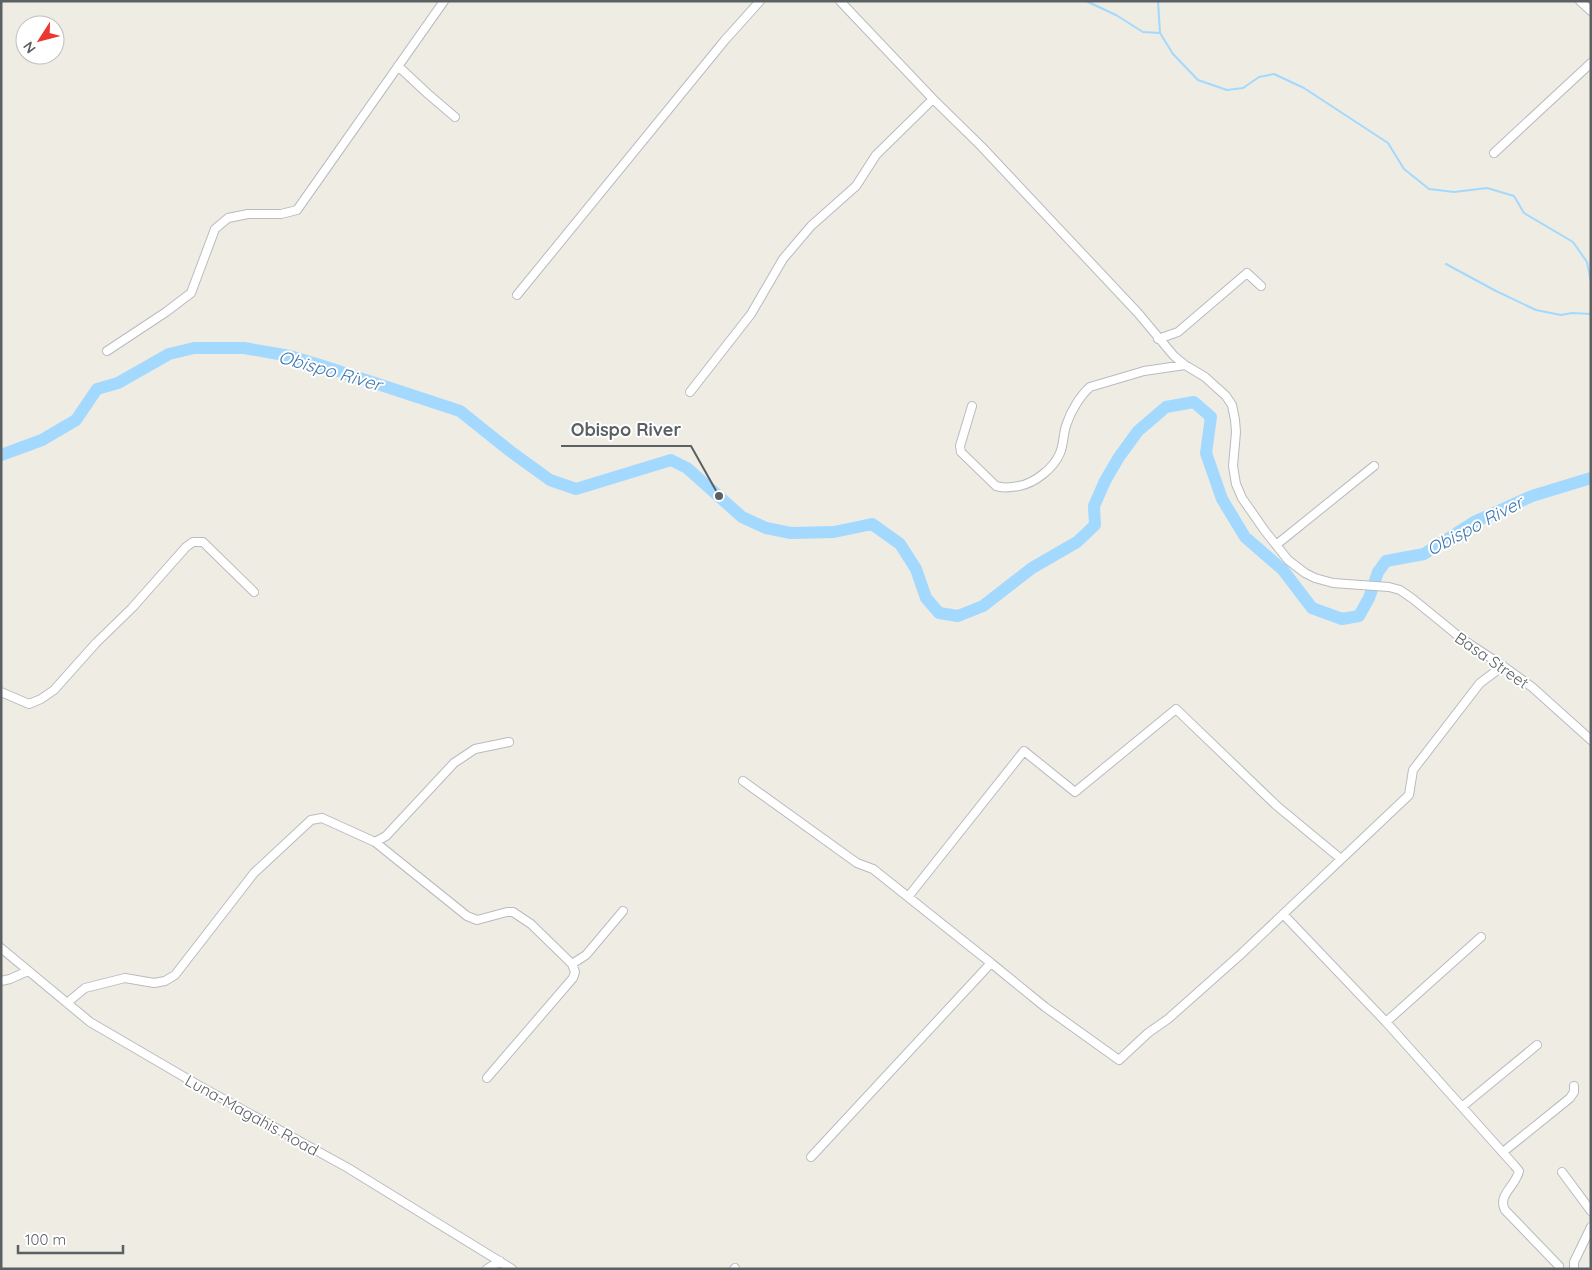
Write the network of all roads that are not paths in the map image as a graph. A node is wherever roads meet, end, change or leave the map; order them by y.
1 (444, 1) edge
2 (760, 1) edge
3 (840, 1) edge
4 (1580, 1) edge
5 (1591, 10) edge
6 (1591, 63) edge
7 (398, 66) junction
8 (933, 99) junction
9 (455, 117) dead end
10 (1494, 153) dead end
11 (1261, 286) dead end
12 (517, 296) dead end
13 (1158, 338) junction
14 (107, 351) dead end
15 (1185, 365) junction
16 (690, 392) dead end
17 (972, 406) dead end
18 (1374, 466) dead end
19 (1276, 545) junction
20 (254, 592) dead end
21 (1503, 666) junction
22 (1, 692) edge
23 (1591, 740) edge
24 (509, 742) dead end
25 (743, 781) dead end
26 (375, 842) junction
27 (1341, 860) junction
28 (908, 897) junction
29 (624, 911) dead end
30 (1283, 914) junction
31 (1481, 937) dead end
32 (1, 948) edge
33 (991, 963) junction
34 (572, 964) junction
35 (28, 971) junction
36 (1, 982) edge
37 (67, 1003) junction
38 (1386, 1022) junction
39 (1537, 1045) dead end
40 (487, 1078) dead end
41 (1574, 1086) dead end
42 (1463, 1106) junction
43 (1503, 1152) junction
44 (811, 1157) dead end
45 (1562, 1172) dead end
46 (1591, 1211) edge
47 (1591, 1227) edge
48 (500, 1261) junction
49 (1559, 1268) edge
50 (487, 1269) edge
51 (512, 1269) edge
52 (1574, 1269) edge

1 - 7 street
2 - 12 street
3 - 8 street
4 - 5 street
6 - 10 street
7 - 9 street
7 - 14 street
8 - 13 street
8 - 16 street
11 - 13 street
13 - 15 street
15 - 17 street
15 - 19 street
18 - 19 street
19 - 21 street, Basa Street
20 - 22 street
21 - 23 street, Basa Street
21 - 27 street
24 - 26 street
25 - 28 street
26 - 34 street
26 - 37 street
27 - 28 street
27 - 30 street
28 - 33 street
29 - 34 street
30 - 33 street
30 - 38 street
31 - 38 street
32 - 35 street, Luna-Magahis Road
33 - 44 street
34 - 40 street
35 - 36 street
35 - 37 street, Luna-Magahis Road
37 - 48 street, Luna-Magahis Road
38 - 42 street
39 - 42 street
41 - 43 street
42 - 43 street
43 - 49 street
45 - 46 street
47 - 52 street
48 - 50 street
48 - 51 street, Luna-Magahis Road

